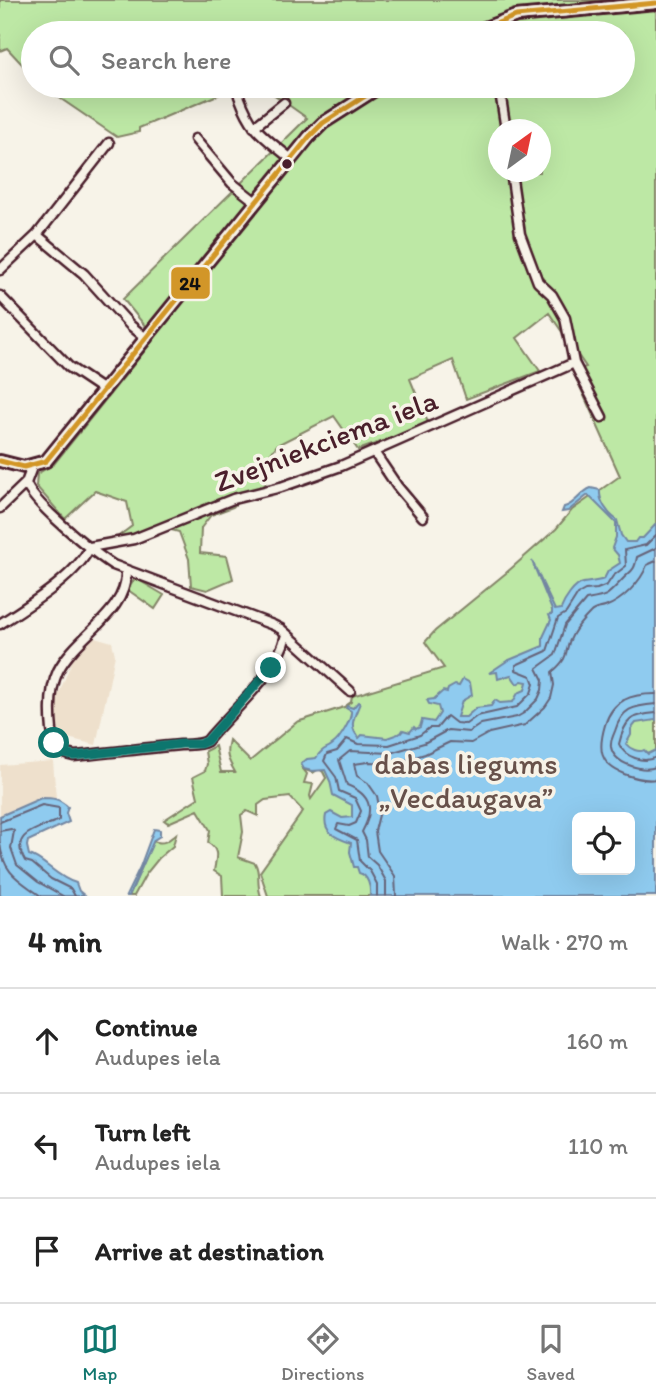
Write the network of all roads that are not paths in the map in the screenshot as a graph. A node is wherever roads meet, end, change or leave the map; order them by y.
1 (656, 4) edge
2 (503, 21) edge
3 (240, 98) edge
4 (363, 98) edge
5 (501, 98) edge
6 (284, 103) dead end
7 (504, 119) edge
8 (254, 127) junction
9 (195, 139) dead end
10 (110, 143) dead end
11 (290, 158) junction
12 (512, 182) edge
13 (256, 202) junction
14 (37, 236) junction
15 (0, 270) edge
16 (0, 296) edge
17 (147, 339) junction
18 (574, 363) junction
19 (105, 391) junction
20 (602, 417) dead end
21 (374, 452) junction
22 (0, 461) edge
23 (32, 467) junction
24 (26, 483) junction
25 (0, 508) edge
26 (423, 517) dead end
27 (90, 547) junction
28 (125, 571) junction
29 (0, 624) edge
30 (286, 635) junction
31 (350, 691) dead end

1 - 2 main road
3 - 8 street
4 - 11 main road
5 - 7 street
6 - 8 street
8 - 11 street
9 - 13 street
10 - 14 street
11 - 13 main road
12 - 18 street
13 - 17 main road
14 - 15 street
14 - 17 street
16 - 19 street
17 - 19 main road
18 - 20 street
18 - 21 street, Zvejniekciema iela
19 - 23 main road
21 - 26 street
21 - 27 street, Zvejniekciema iela
22 - 23 main road
23 - 24 street
24 - 25 street
24 - 27 street
27 - 28 street
27 - 29 street
28 - 30 street
28 - 30 street
30 - 31 street

